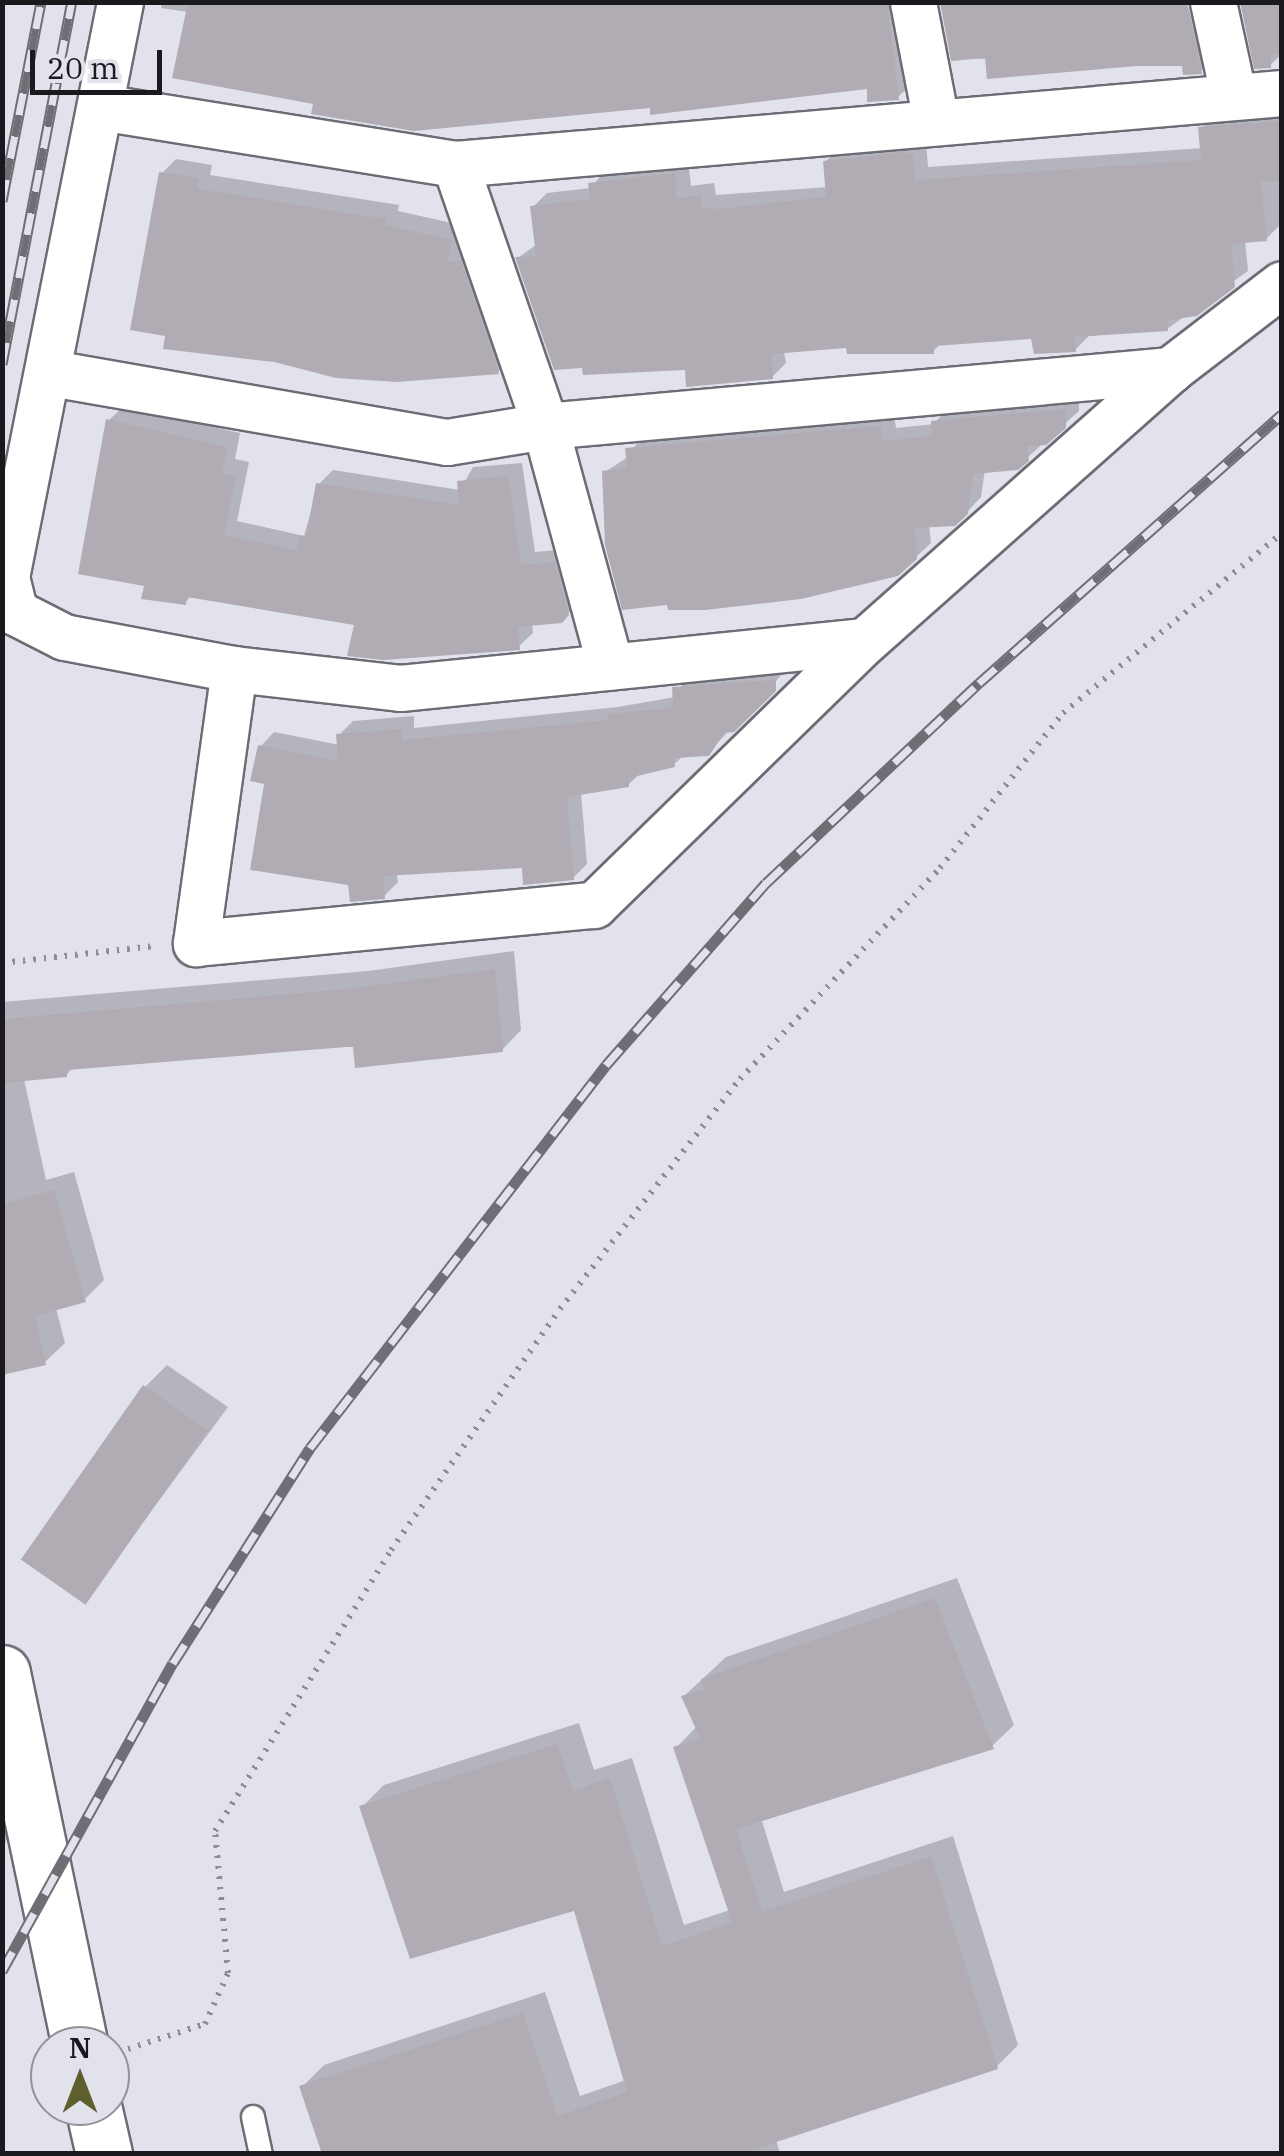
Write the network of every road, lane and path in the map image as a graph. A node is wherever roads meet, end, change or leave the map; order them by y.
1 (120, 2) edge
2 (913, 2) edge
3 (1214, 2) edge
4 (1233, 94) junction
5 (1282, 94) edge
6 (100, 107) junction
7 (936, 121) junction
8 (455, 164) junction
9 (1282, 284) edge
10 (1170, 370) junction
11 (50, 373) junction
12 (545, 426) junction
13 (1282, 533) edge
14 (865, 642) junction
15 (610, 666) junction
16 (234, 670) junction
17 (196, 943) junction
18 (2, 963) edge
19 (2, 1673) edge
20 (76, 2026) edge
21 (130, 2048) edge
22 (253, 2116) dead end
23 (97, 2126) edge
24 (104, 2154) edge
25 (260, 2154) edge

1 - 6 street
2 - 7 street
3 - 4 street
4 - 5 street
4 - 7 street
6 - 8 street
6 - 11 street
7 - 8 street
8 - 12 street
9 - 10 street
10 - 12 street
10 - 14 street
11 - 12 street
11 - 16 street
12 - 15 street
13 - 21 path
14 - 15 street
14 - 17 street
15 - 16 street
16 - 17 street
17 - 18 path
19 - 20 street
22 - 25 lane
23 - 24 street

